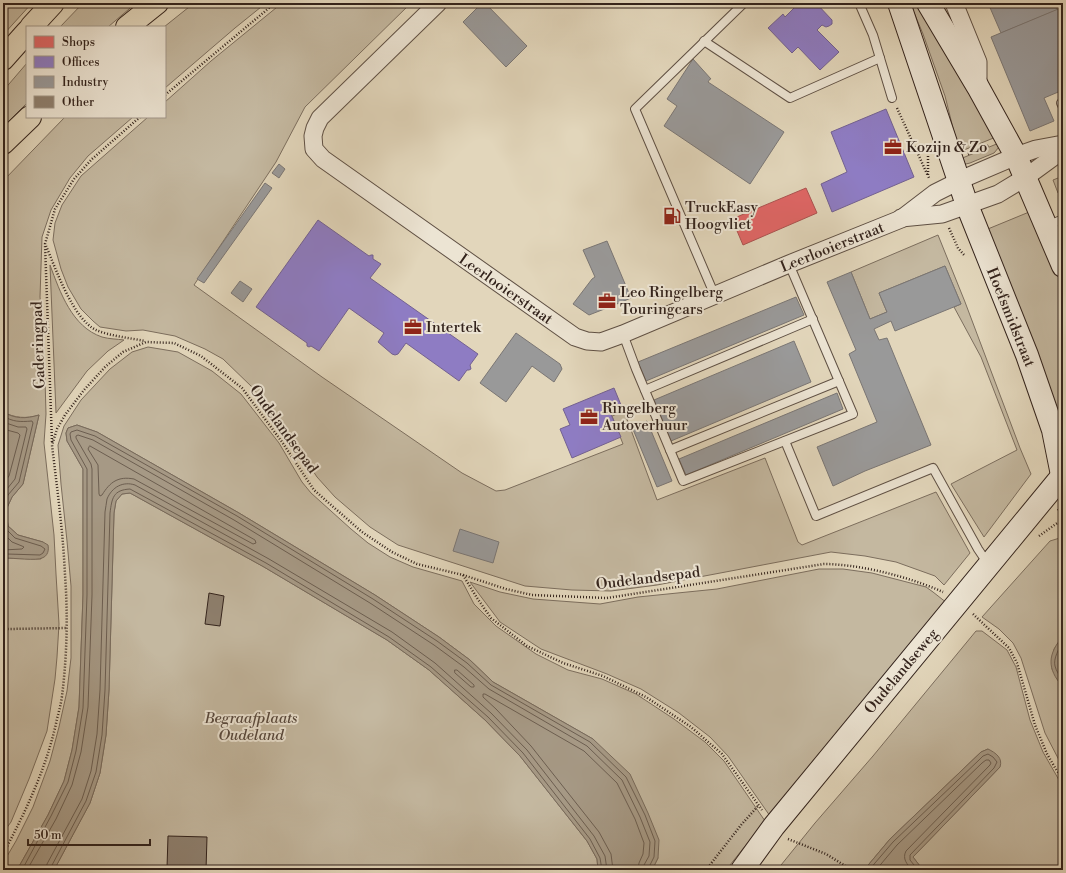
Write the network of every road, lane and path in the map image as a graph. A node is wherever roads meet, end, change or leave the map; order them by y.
1 (53, 3) edge
2 (157, 3) edge
3 (274, 3) edge
4 (438, 3) edge
5 (744, 3) edge
6 (859, 3) edge
7 (899, 3) edge
8 (928, 3) edge
9 (954, 3) edge
10 (32, 26) edge
11 (128, 26) edge
12 (26, 33) edge
13 (704, 41) junction
14 (880, 58) junction
15 (3, 59) edge
16 (978, 87) junction
17 (166, 94) edge
18 (892, 98) joint
19 (1063, 102) edge
20 (1063, 107) edge
21 (29, 118) edge
22 (139, 118) edge
23 (3, 143) edge
24 (1063, 144) edge
25 (1011, 147) junction
26 (1063, 150) edge
27 (955, 171) junction
28 (928, 176) dead end
29 (1026, 177) junction
30 (967, 206) junction
31 (901, 218) junction
32 (1055, 222) edge
33 (45, 244) junction
34 (789, 264) junction
35 (1063, 266) edge
36 (715, 296) junction
37 (813, 319) junction
38 (623, 334) junction
39 (146, 342) junction
40 (839, 381) junction
41 (645, 390) junction
42 (784, 441) junction
43 (52, 445) junction
44 (670, 450) junction
45 (1063, 476) edge
46 (988, 565) junction
47 (463, 575) junction
48 (950, 598) junction
49 (67, 628) junction
50 (3, 633) edge
51 (1063, 778) edge
52 (759, 805) junction
53 (774, 826) junction
54 (3, 854) edge
55 (706, 870) edge
56 (742, 870) edge
57 (852, 870) edge

1 - 10 highway
2 - 11 highway
3 - 17 path
4 - 38 street, Leerlooierstraat
5 - 13 lane
6 - 14 lane
7 - 27 street, Hoefsmidstraat
8 - 16 street
9 - 16 street
12 - 15 highway
13 - 14 lane
13 - 36 lane
14 - 18 lane
16 - 25 street
18 - 28 path
19 - 20 lane
21 - 23 highway
22 - 33 path, Gaderingpad
24 - 25 street, Leerlooierstraat
25 - 27 street, Leerlooierstraat
25 - 27 path
25 - 29 street
26 - 29 street, Leerlooierstraat
27 - 30 street, Hoefsmidstraat
27 - 31 street, Leerlooierstraat
29 - 30 street, Leerlooierstraat
29 - 32 street
30 - 31 street, Leerlooierstraat
30 - 45 street, Hoefsmidstraat
31 - 34 street, Leerlooierstraat
32 - 35 street
33 - 39 path, Gaderingpad
33 - 43 path, Gaderingpad
34 - 36 street, Leerlooierstraat
34 - 37 lane
36 - 38 street, Leerlooierstraat
37 - 40 lane
37 - 41 lane
38 - 41 lane
39 - 43 path, Oudelandsepad
39 - 47 path, Oudelandsepad
40 - 42 lane
40 - 44 lane
41 - 44 lane
42 - 44 lane
42 - 46 lane
43 - 49 path, Oudelandsepad
45 - 46 street, Oudelandseweg
46 - 48 street, Oudelandseweg
47 - 48 path, Oudelandsepad
47 - 52 path
48 - 51 path, Oudelandsepad
48 - 53 street, Oudelandseweg
49 - 50 path
49 - 54 path, Oudelandsepad
52 - 53 path
52 - 55 path
53 - 56 street, Oudelandseweg
53 - 57 path

